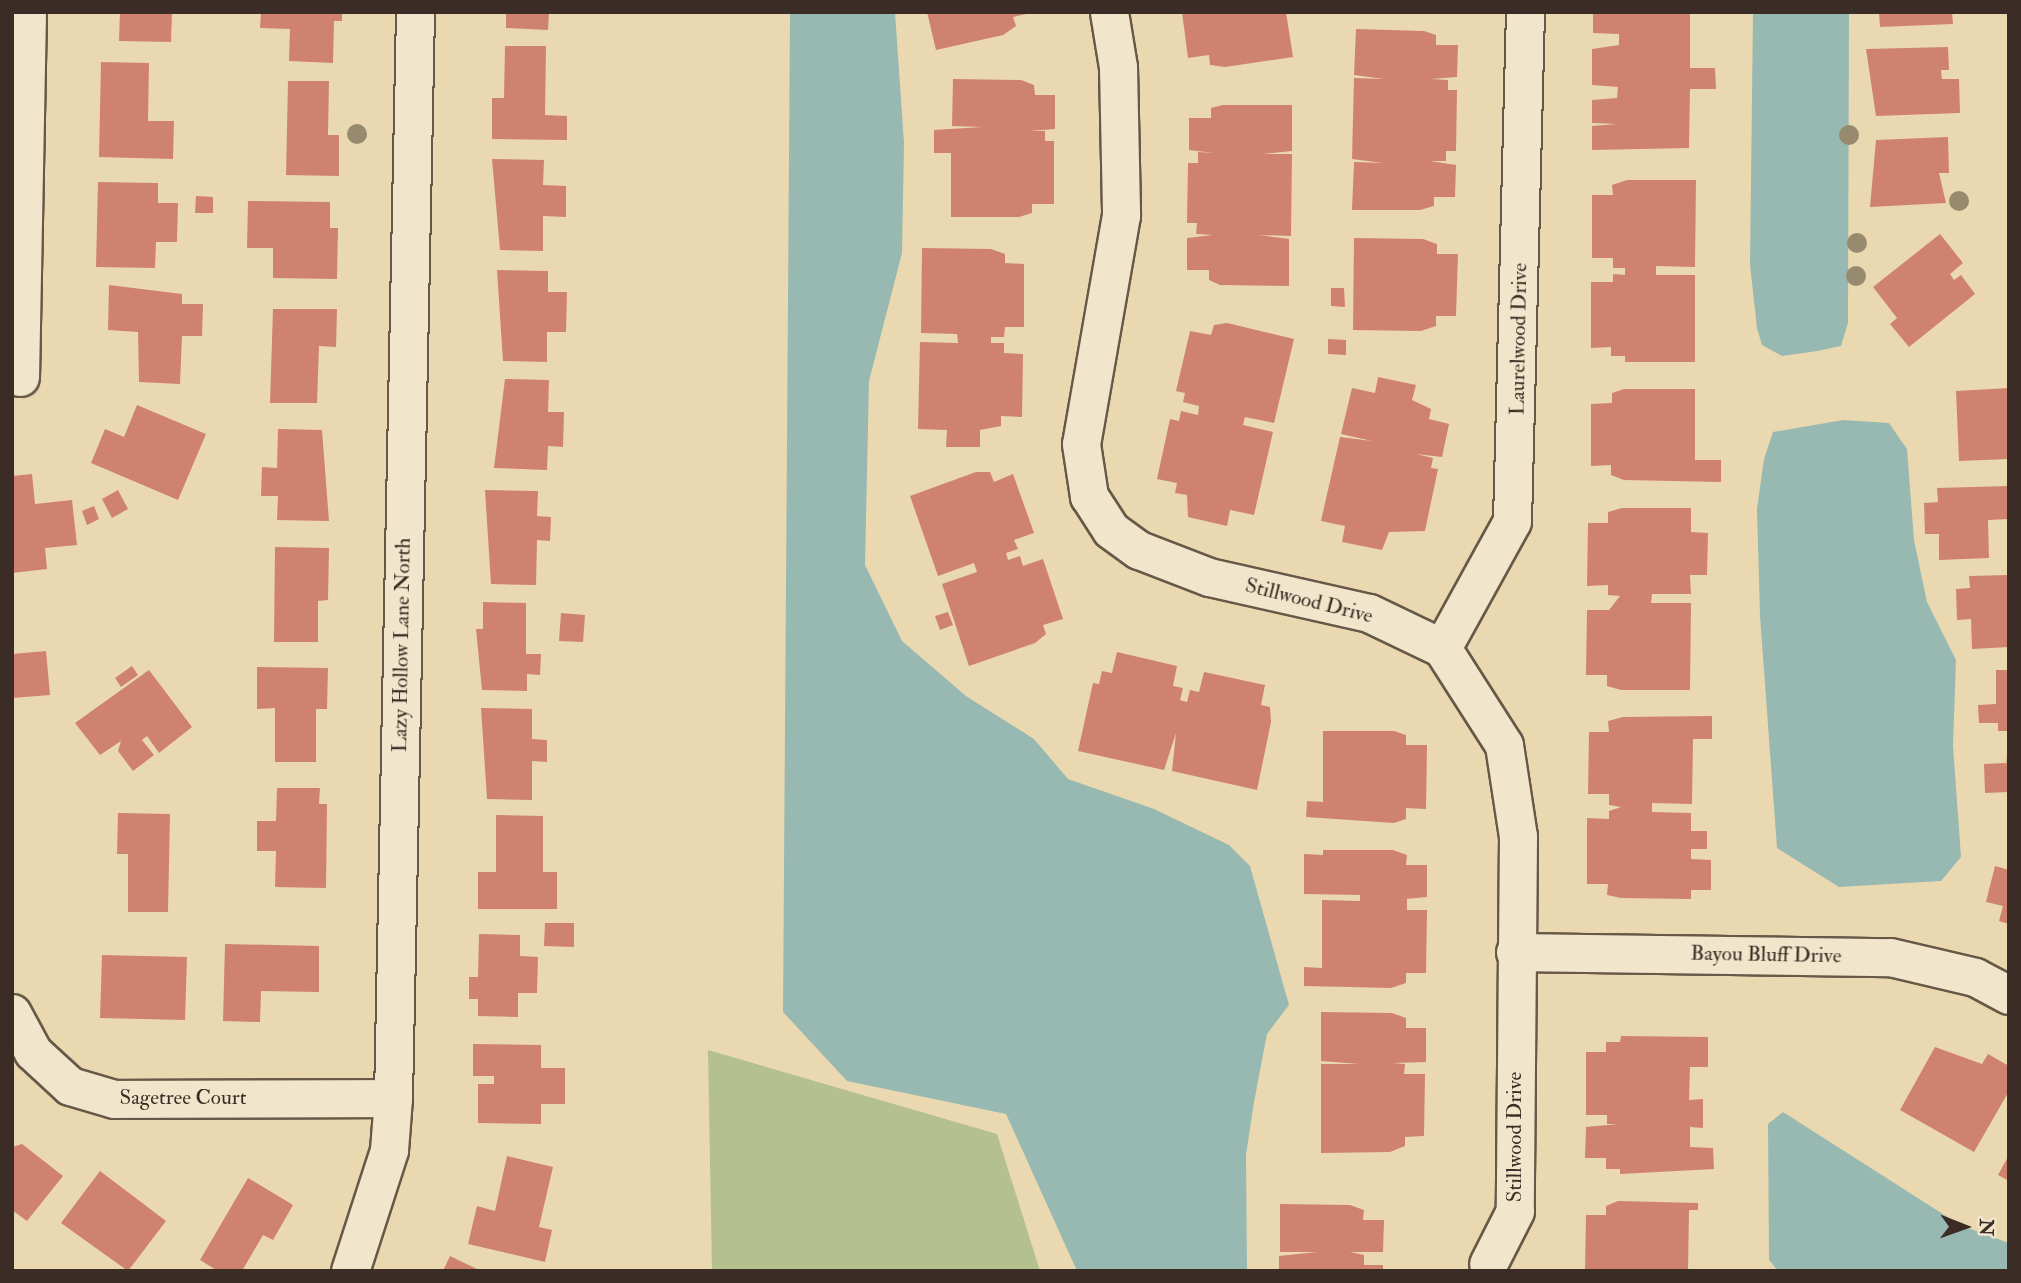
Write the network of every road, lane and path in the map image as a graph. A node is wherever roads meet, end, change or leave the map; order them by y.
1 (27, 12) edge
2 (415, 12) edge
3 (1109, 12) edge
4 (1525, 12) edge
5 (20, 377) dead end
6 (1442, 648) junction
7 (1515, 952) junction
8 (2009, 995) edge
9 (12, 1013) edge
10 (393, 1098) junction
11 (1488, 1264) dead end
12 (350, 1271) edge

1 - 5 street
2 - 10 street, Lazy Hollow Lane North
3 - 6 street, Stillwood Drive
4 - 6 street, Laurelwood Drive
6 - 7 street, Stillwood Drive
7 - 8 street, Bayou Bluff Drive
7 - 11 street, Stillwood Drive
9 - 10 street, Sagetree Court
10 - 12 street, Lazy Hollow Lane North

